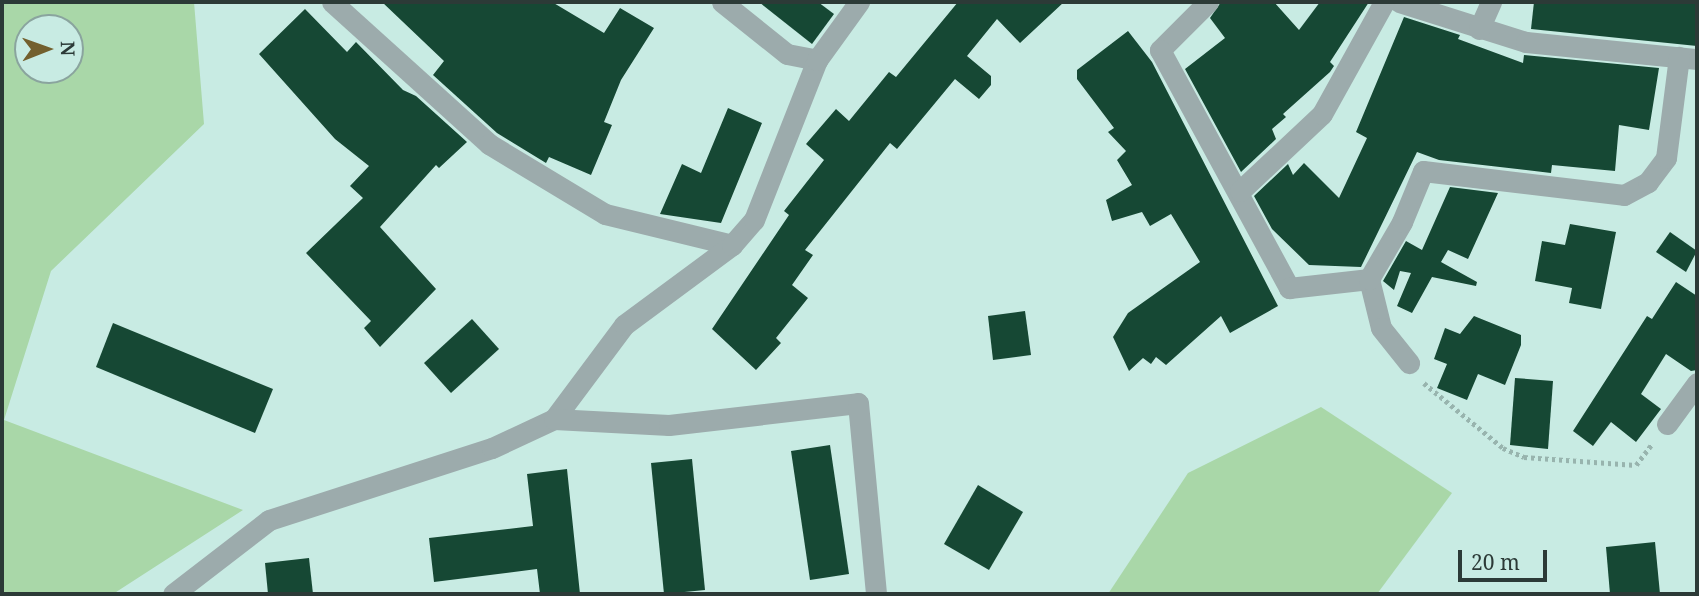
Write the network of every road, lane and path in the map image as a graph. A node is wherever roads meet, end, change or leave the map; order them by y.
1 (332, 2) edge
2 (722, 2) edge
3 (859, 2) edge
4 (1208, 2) edge
5 (1384, 2) edge
6 (1399, 2) edge
7 (1491, 2) edge
8 (1479, 30) junction
9 (1688, 58) edge
10 (817, 60) junction
11 (1240, 191) junction
12 (732, 245) junction
13 (1369, 279) junction
14 (1409, 363) joint
15 (1697, 383) edge
16 (554, 419) junction
17 (1667, 424) joint
18 (173, 594) edge
19 (876, 594) edge

1 - 12 street
2 - 10 street
3 - 10 street
4 - 11 street
5 - 11 street
6 - 8 street
7 - 8 street
8 - 9 street
9 - 13 street
10 - 12 street
11 - 13 street
12 - 16 street
13 - 14 street
14 - 17 path
15 - 17 street
16 - 18 street
16 - 19 street

